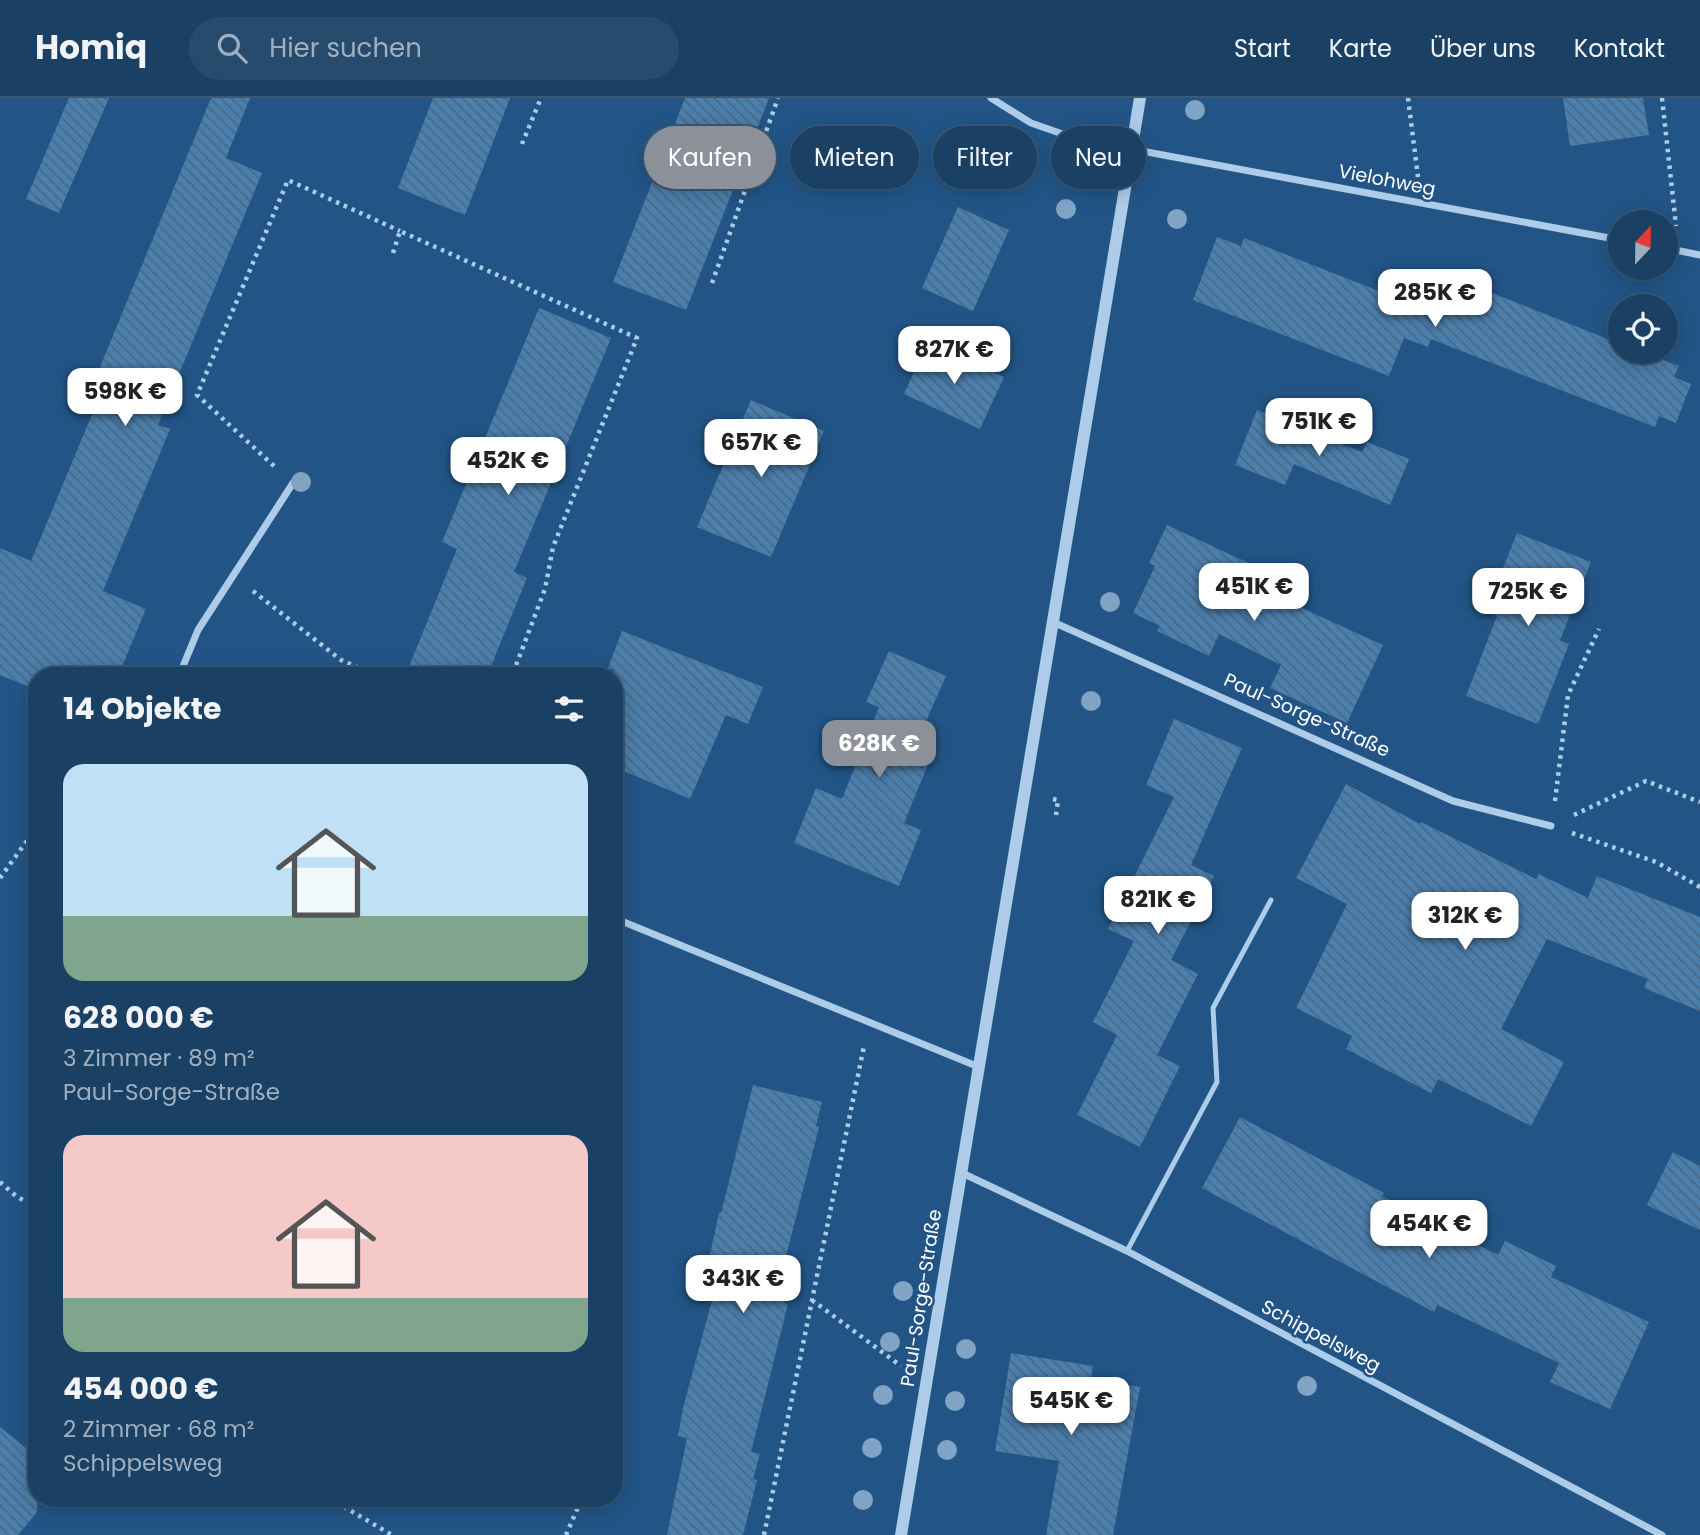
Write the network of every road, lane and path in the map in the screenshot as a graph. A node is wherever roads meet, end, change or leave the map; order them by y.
1 (541, 98) edge
2 (778, 98) edge
3 (991, 98) edge
4 (1140, 98) edge
5 (1408, 98) edge
6 (1662, 98) edge
7 (1136, 126) edge
8 (1051, 130) edge
9 (522, 144) dead end
10 (1146, 151) edge
11 (1125, 189) edge
12 (1422, 203) junction
13 (1674, 210) edge
14 (400, 231) junction
15 (1608, 238) edge
16 (1678, 250) edge
17 (393, 253) dead end
18 (1700, 255) edge
19 (712, 283) dead end
20 (293, 483) joint
21 (233, 575) junction
22 (1053, 622) junction
23 (1599, 629) dead end
24 (183, 667) edge
25 (358, 667) edge
26 (515, 667) edge
27 (1700, 802) edge
28 (1551, 826) junction
29 (28, 839) edge
30 (0, 878) edge
31 (1700, 887) edge
32 (1271, 900) dead end
33 (623, 922) edge
34 (869, 1022) junction
35 (979, 1067) junction
36 (962, 1173) junction
37 (0, 1181) edge
38 (28, 1203) edge
39 (1127, 1251) junction
40 (812, 1300) junction
41 (926, 1385) junction
42 (344, 1507) edge
43 (578, 1507) edge
44 (392, 1535) edge
45 (566, 1535) edge
46 (764, 1535) edge
47 (901, 1535) edge
48 (1662, 1535) edge

1 - 9 path
2 - 19 path
3 - 8 street, Vielohweg
4 - 7 street, Paul-Sorge-Straße
5 - 12 path
6 - 13 path
10 - 12 street, Vielohweg
11 - 22 street, Paul-Sorge-Straße
12 - 15 street, Vielohweg
14 - 17 path
14 - 20 path
14 - 26 path
16 - 18 street
20 - 21 street
21 - 24 street
21 - 25 path
22 - 28 street, Paul-Sorge-Straße
22 - 35 street, Paul-Sorge-Straße
23 - 28 path
27 - 28 path
28 - 31 path
29 - 30 path
32 - 39 lane
33 - 34 street
34 - 35 street
34 - 40 path
35 - 36 street, Paul-Sorge-Straße
36 - 39 street, Schippelsweg
36 - 41 street, Paul-Sorge-Straße
37 - 38 path
39 - 48 street, Schippelsweg
40 - 41 path
40 - 46 path
41 - 47 street, Paul-Sorge-Straße
42 - 44 path
43 - 45 path

